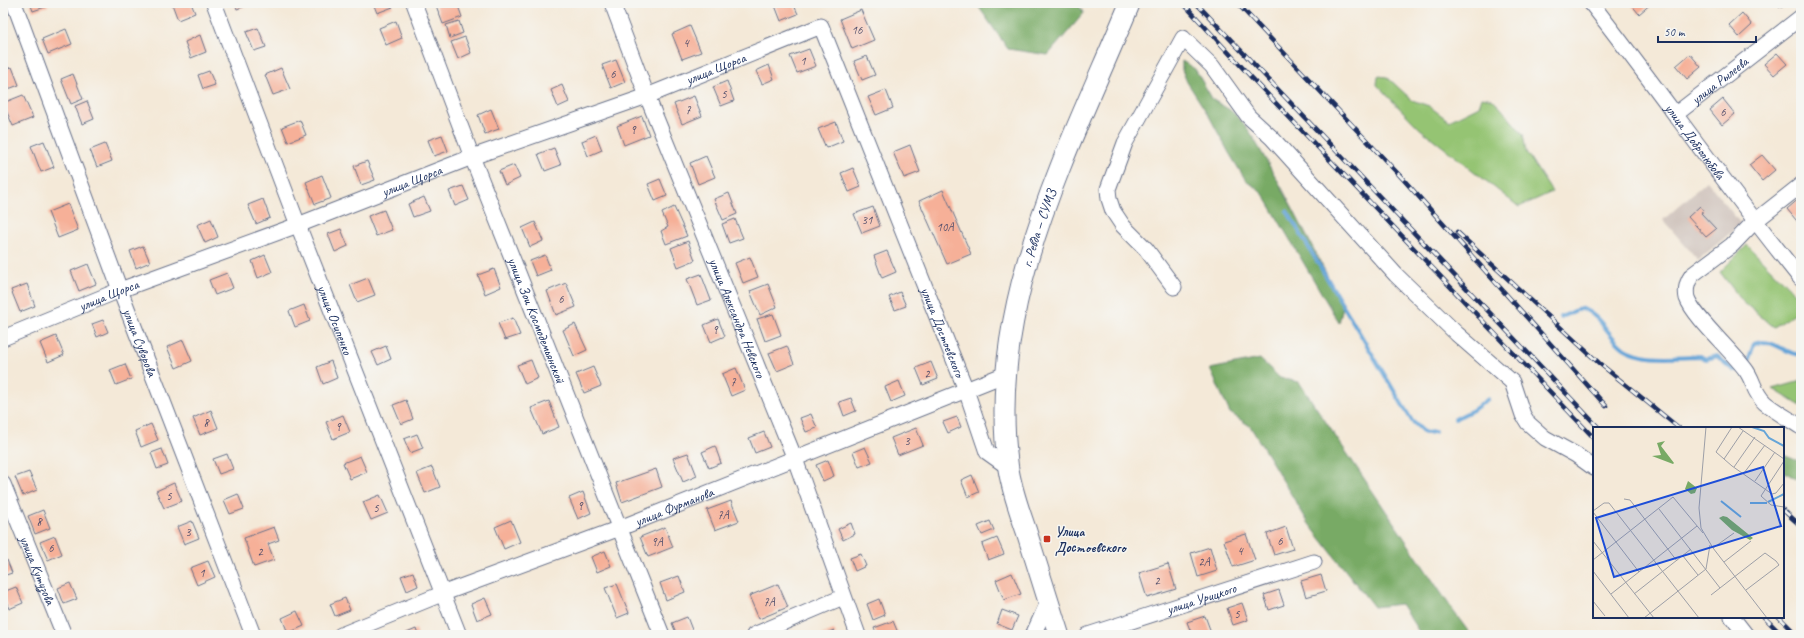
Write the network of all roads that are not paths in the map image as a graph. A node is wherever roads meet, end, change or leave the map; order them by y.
1 (14, 3) edge
2 (214, 3) edge
3 (414, 3) edge
4 (612, 3) edge
5 (1130, 3) edge
6 (1597, 5) edge
7 (1801, 17) edge
8 (821, 26) joint
9 (647, 96) junction
10 (1676, 114) junction
11 (472, 157) junction
12 (1801, 185) edge
13 (1754, 222) junction
14 (298, 225) junction
15 (1801, 280) edge
16 (1174, 287) dead end
17 (120, 290) junction
18 (3, 338) edge
19 (1006, 374) junction
20 (966, 390) junction
21 (1801, 426) edge
22 (794, 459) junction
23 (1008, 467) junction
24 (1593, 467) edge
25 (3, 484) edge
26 (620, 528) junction
27 (1314, 562) dead end
28 (444, 593) junction
29 (843, 597) junction
30 (1048, 602) junction
31 (1733, 618) edge
32 (64, 635) edge
33 (253, 635) edge
34 (341, 635) edge
35 (460, 635) edge
36 (662, 635) edge
37 (754, 635) edge
38 (858, 635) edge
39 (1033, 635) edge
40 (1059, 635) edge
41 (1088, 635) edge
42 (1746, 635) edge

1 - 17 street, улица Суворова
2 - 14 street, улица Осипенко
3 - 11 street, улица Зои Космодемьянской
4 - 9 street, улица Александра Невского
5 - 19 main road, г. Ревда — СУМЗ
6 - 10 street, улица Добролюбова
7 - 10 street, улица Рылеева
8 - 9 street, улица Щорса
8 - 20 street, улица Достоевского
9 - 11 street, улица Щорса
9 - 22 street, улица Александра Невского
10 - 13 street, улица Добролюбова
11 - 14 street, улица Щорса
11 - 26 street, улица Зои Космодемьянской
12 - 13 street
13 - 15 street, улица Добролюбова
13 - 21 street
14 - 17 street, улица Щорса
14 - 28 street, улица Осипенко
16 - 24 street
17 - 18 street, улица Щорса
17 - 33 street, улица Суворова
19 - 20 street, улица Фурманова
19 - 23 main road, г. Ревда — СУМЗ
20 - 22 street, улица Фурманова
20 - 23 street, улица Достоевского
22 - 26 street, улица Фурманова
22 - 29 street, улица Александра Невского
23 - 30 main road
25 - 32 street, улица Кутузова
26 - 28 street, улица Фурманова
26 - 36 street, улица Зои Космодемьянской
27 - 41 street, улица Урицкого
28 - 34 street, улица Фурманова
28 - 35 street, улица Осипенко
29 - 37 street
29 - 38 street, улица Александра Невского
30 - 39 street
30 - 40 main road
31 - 42 street

